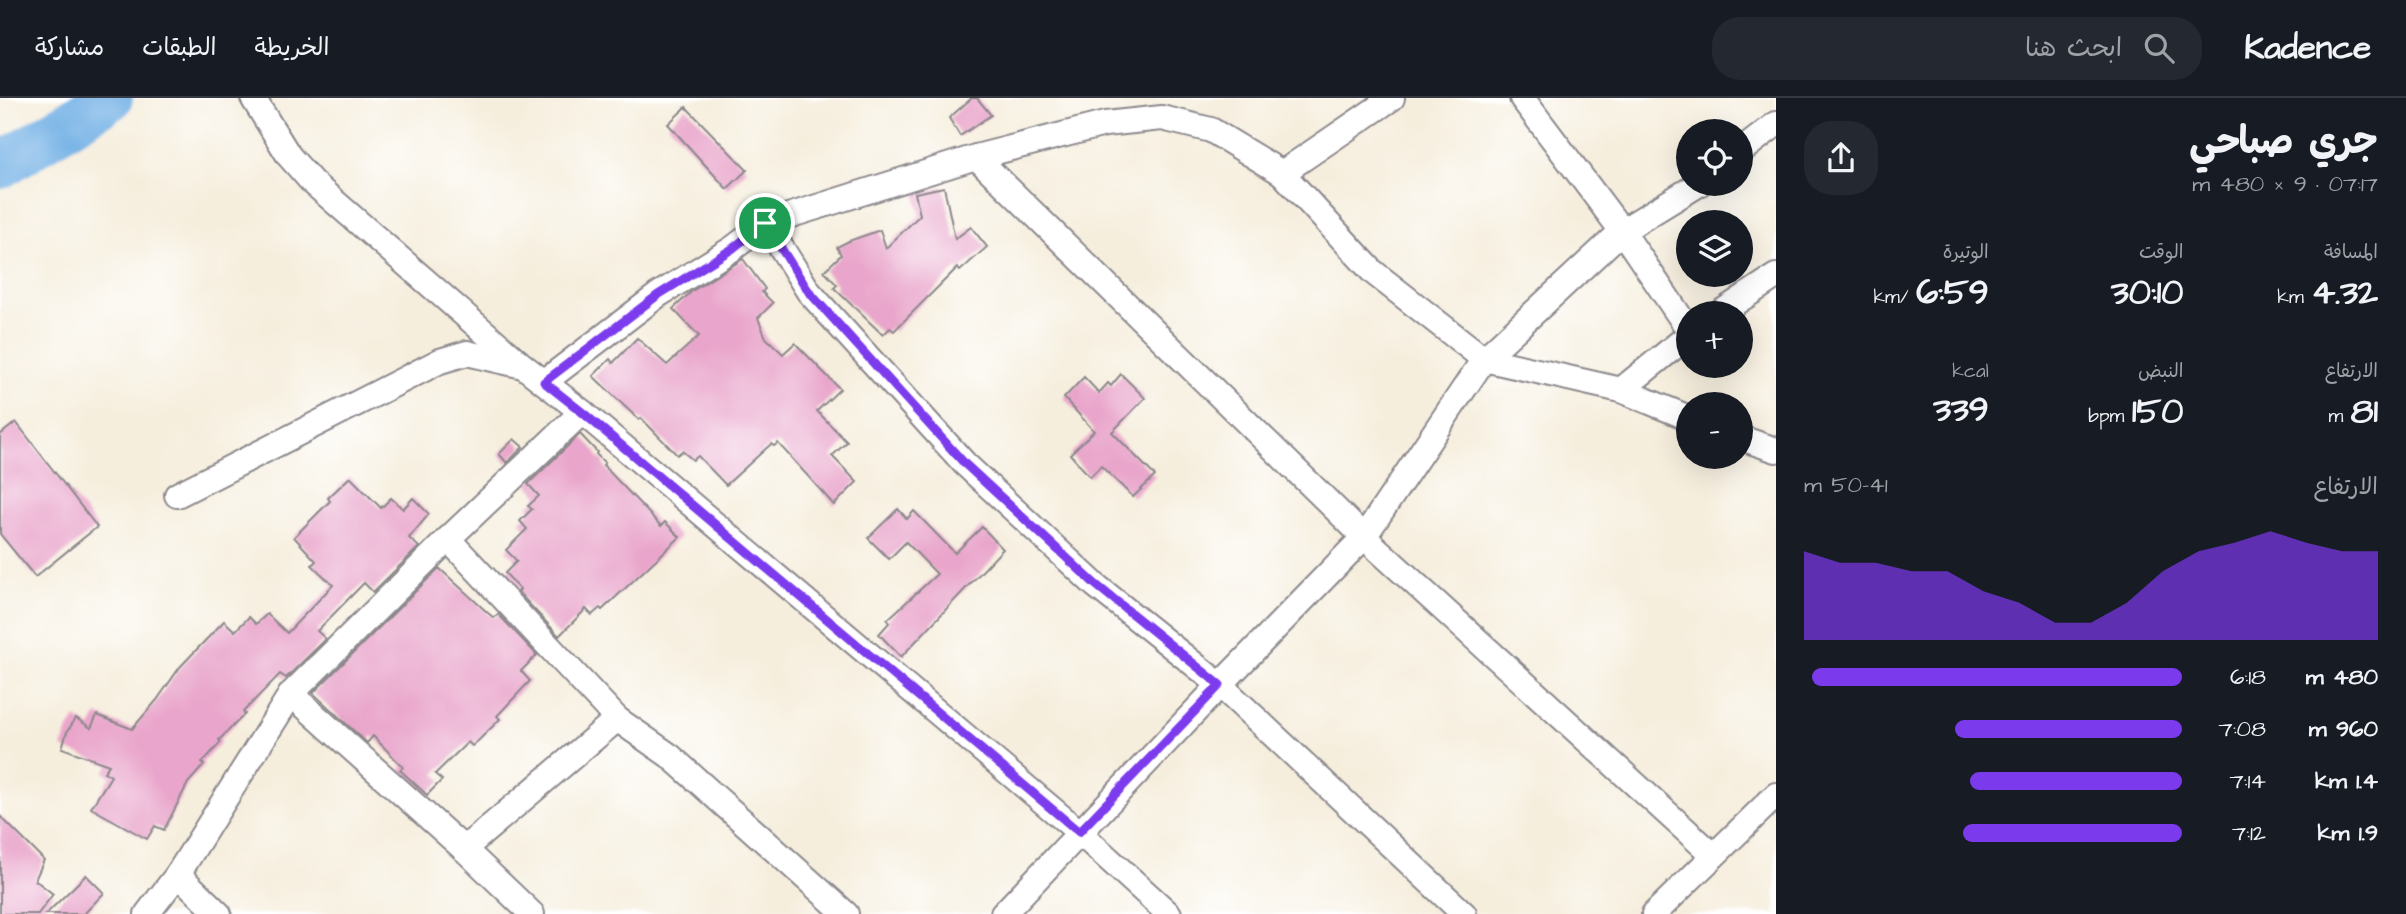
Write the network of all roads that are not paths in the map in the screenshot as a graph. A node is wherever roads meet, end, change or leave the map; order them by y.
1 (253, 98) edge
2 (1392, 98) edge
3 (1522, 98) edge
4 (1776, 124) edge
5 (1753, 142) edge
6 (976, 157) junction
7 (1282, 173) junction
8 (1679, 196) edge
9 (765, 223) junction
10 (1622, 231) junction
11 (1776, 276) edge
12 (1738, 301) edge
13 (1676, 313) edge
14 (1676, 344) edge
15 (1484, 359) junction
16 (522, 365) junction
17 (544, 382) junction
18 (1621, 390) junction
19 (582, 412) junction
20 (1676, 413) edge
21 (1753, 442) edge
22 (1776, 450) edge
23 (177, 495) dead end
24 (1364, 537) junction
25 (448, 539) junction
26 (1220, 685) junction
27 (291, 694) junction
28 (617, 719) junction
29 (1776, 795) edge
30 (1079, 832) junction
31 (464, 849) junction
32 (1713, 855) junction
33 (178, 874) junction
34 (148, 914) edge
35 (219, 914) edge
36 (533, 914) edge
37 (846, 914) edge
38 (1003, 914) edge
39 (1169, 914) edge
40 (1464, 914) edge
41 (1654, 914) edge

1 - 16 street
2 - 7 street
3 - 10 street
4 - 5 street
6 - 7 street
6 - 9 street
6 - 24 street
7 - 15 street
8 - 10 street
9 - 17 street
9 - 26 street
10 - 13 street
10 - 15 street
11 - 12 street
14 - 18 street
15 - 18 street
15 - 24 street
16 - 17 street
16 - 23 street
17 - 19 street
18 - 20 street
19 - 25 street
19 - 30 street
21 - 22 street
24 - 26 street
24 - 32 street
25 - 27 street
25 - 28 street
26 - 30 street
26 - 40 street
27 - 31 street
27 - 33 street
28 - 31 street
28 - 37 street
29 - 32 street
30 - 38 street
30 - 39 street
31 - 36 street
32 - 41 street
33 - 34 street
33 - 35 street

